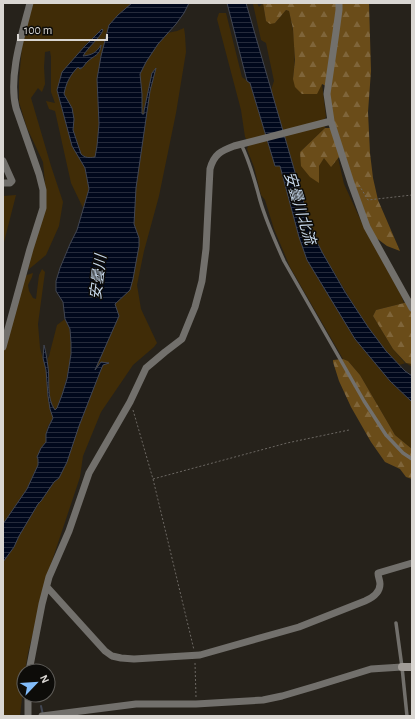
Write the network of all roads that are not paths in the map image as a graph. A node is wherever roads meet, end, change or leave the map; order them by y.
1 (30, 3) edge
2 (339, 3) edge
3 (329, 122) junction
4 (241, 144) junction
5 (3, 161) edge
6 (3, 183) edge
7 (412, 308) edge
8 (3, 347) edge
9 (412, 459) edge
10 (412, 563) edge
11 (47, 588) junction
12 (396, 623) dead end
13 (31, 663) edge
14 (402, 667) junction
15 (412, 667) edge
16 (28, 703) edge
17 (28, 716) edge
18 (43, 716) edge
19 (407, 716) edge

1 - 8 street
2 - 3 street
3 - 4 street
3 - 7 street
4 - 9 lane
4 - 11 street
5 - 6 street
10 - 11 street
11 - 13 street
12 - 14 lane
14 - 15 main road
14 - 18 street
14 - 19 lane
16 - 17 street

